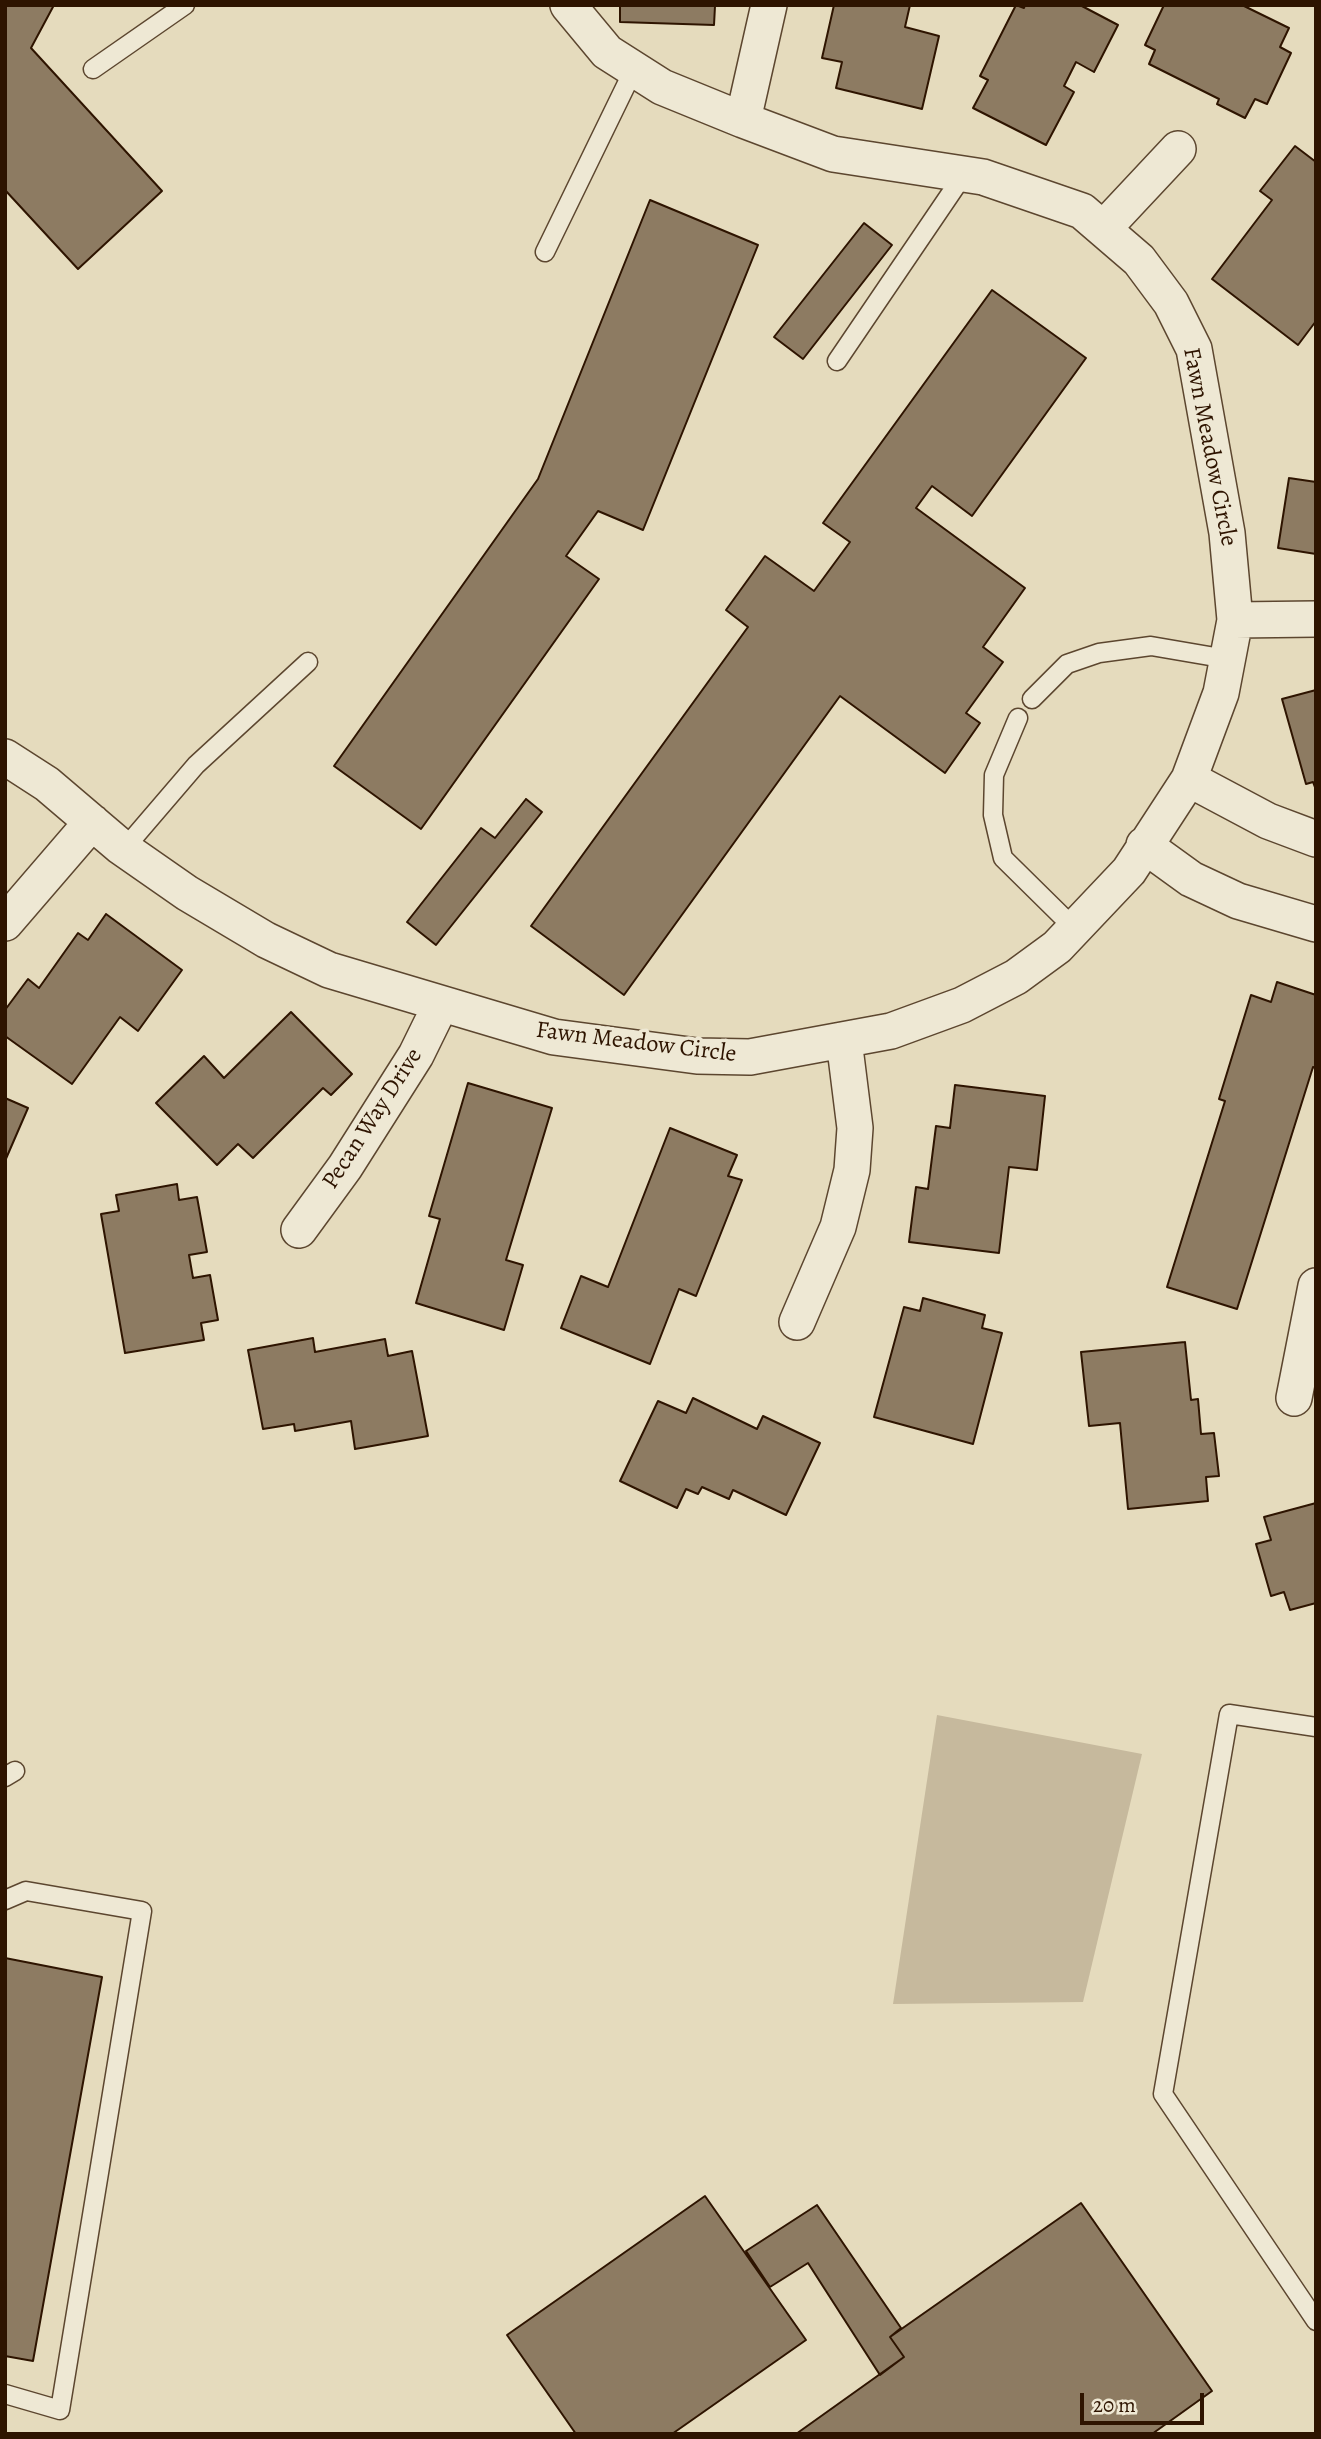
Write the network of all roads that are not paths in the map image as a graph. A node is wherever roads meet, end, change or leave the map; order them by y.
1 (185, 5) edge
2 (568, 5) edge
3 (769, 5) edge
4 (93, 69) dead end
5 (634, 69) junction
6 (743, 120) junction
7 (1178, 149) dead end
8 (964, 174) junction
9 (1104, 228) junction
10 (545, 252) dead end
11 (837, 361) dead end
12 (1316, 619) edge
13 (1234, 620) junction
14 (1227, 659) junction
15 (307, 662) dead end
16 (1032, 699) dead end
17 (1018, 718) dead end
18 (5, 757) edge
19 (1189, 779) junction
20 (92, 822) junction
21 (1316, 839) edge
22 (1144, 845) junction
23 (124, 849) junction
24 (5, 923) edge
25 (1316, 925) edge
26 (1074, 929) junction
27 (441, 1004) junction
28 (844, 1040) junction
29 (299, 1230) dead end
30 (1316, 1286) edge
31 (797, 1322) dead end
32 (1294, 1398) dead end
33 (1316, 1727) edge
34 (5, 1900) edge
35 (1316, 2321) edge
36 (5, 2394) edge

1 - 4 lane
2 - 5 street, Fawn Meadow Circle
3 - 6 street
5 - 6 street, Fawn Meadow Circle
5 - 10 lane
6 - 8 street, Fawn Meadow Circle
7 - 9 street
8 - 9 street, Fawn Meadow Circle
8 - 11 lane
9 - 13 street, Fawn Meadow Circle
12 - 13 street
13 - 14 street, Fawn Meadow Circle
14 - 16 lane
14 - 19 street, Fawn Meadow Circle
15 - 23 lane
17 - 26 lane
18 - 20 street, Fawn Meadow Circle
19 - 21 street
19 - 22 street, Fawn Meadow Circle
20 - 23 street, Fawn Meadow Circle
20 - 24 street
22 - 25 street
22 - 26 street, Fawn Meadow Circle
23 - 27 street, Fawn Meadow Circle
26 - 28 street, Fawn Meadow Circle
27 - 28 street, Fawn Meadow Circle
27 - 29 street, Pecan Way Drive
28 - 31 street
30 - 32 street
33 - 35 lane
34 - 36 lane

